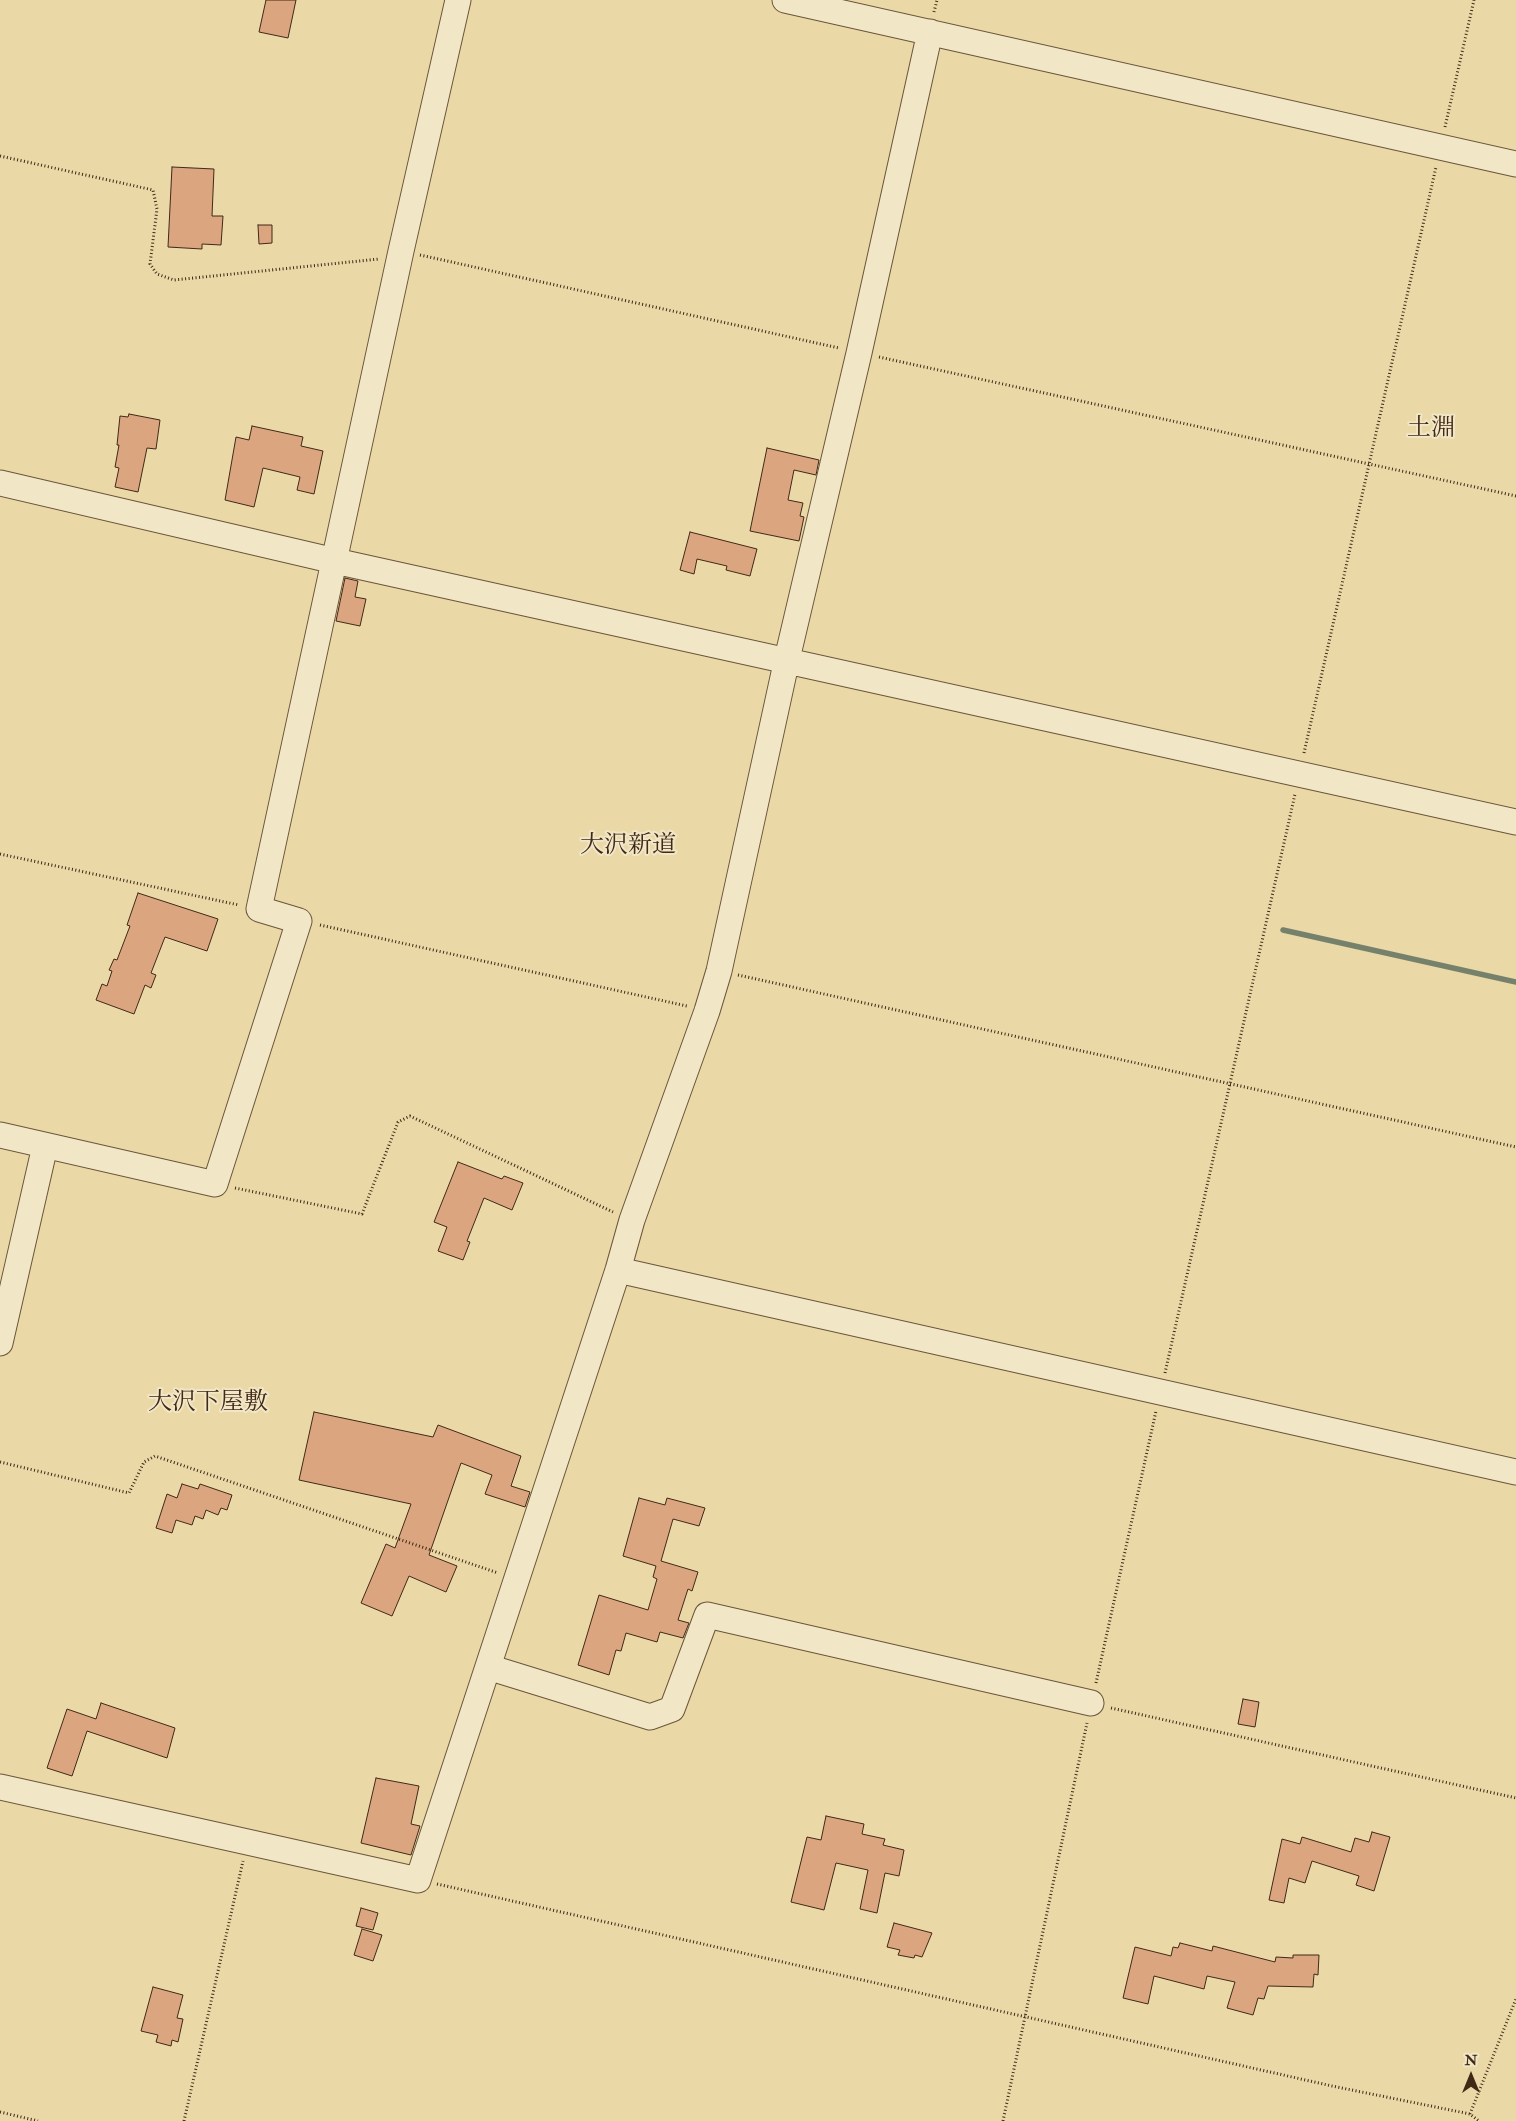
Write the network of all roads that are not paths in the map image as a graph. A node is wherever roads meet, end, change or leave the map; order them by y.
1 (458, 0) edge
2 (785, 0) edge
3 (930, 32) junction
4 (1516, 164) edge
5 (0, 483) edge
6 (335, 561) junction
7 (786, 659) junction
8 (1516, 822) edge
9 (0, 1135) edge
10 (45, 1146) junction
11 (618, 1270) junction
12 (0, 1343) edge
13 (1516, 1472) edge
14 (488, 1667) junction
15 (1091, 1703) road end
16 (0, 1786) edge

1 - 6 street
2 - 3 street
3 - 4 street
3 - 7 street
5 - 6 street
6 - 7 street
6 - 10 street
7 - 8 street
7 - 11 street
9 - 10 street
10 - 12 street
11 - 13 street
11 - 14 street
14 - 15 street
14 - 16 street

